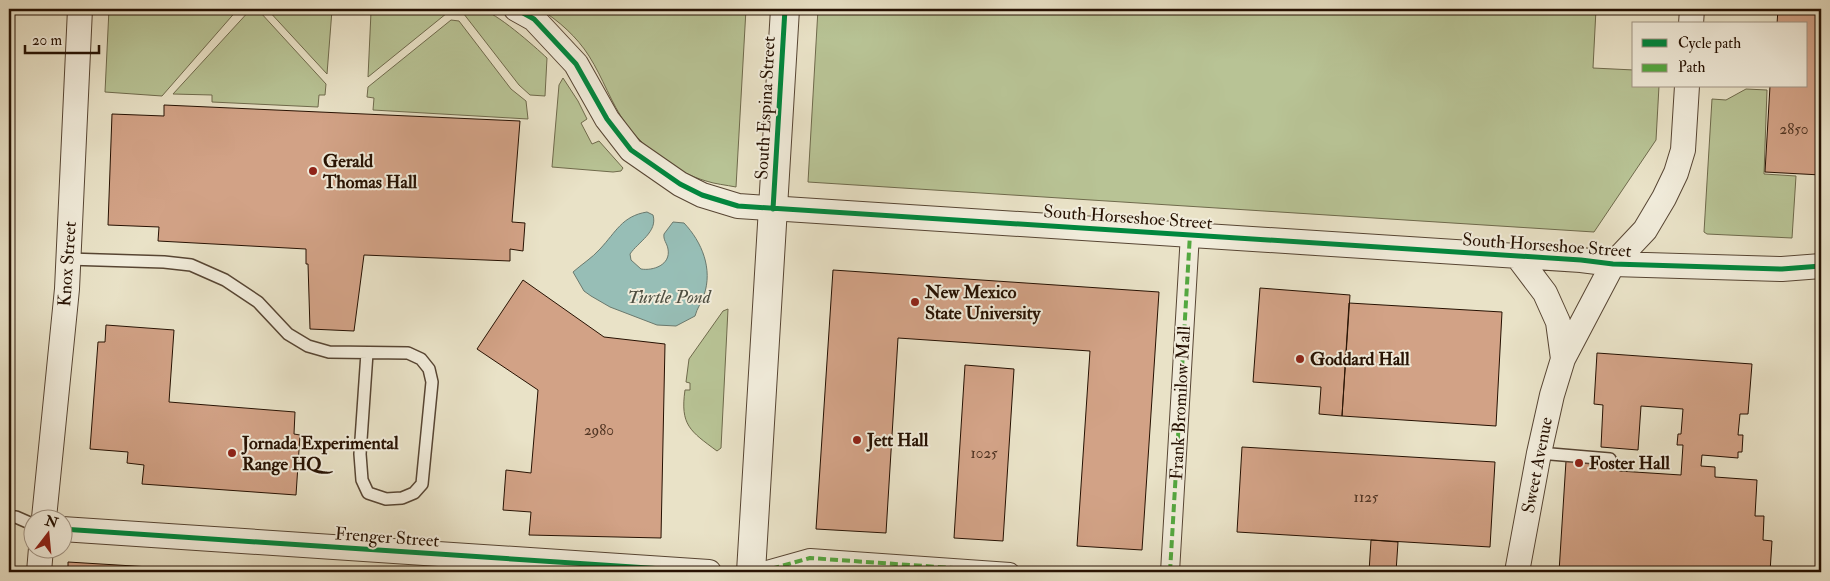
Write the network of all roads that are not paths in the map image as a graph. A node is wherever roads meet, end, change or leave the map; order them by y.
1 (80, 9) edge
2 (516, 9) edge
3 (785, 9) edge
4 (1692, 9) edge
5 (1691, 22) edge
6 (1687, 88) edge
7 (773, 209) junction
8 (1190, 234) junction
9 (1517, 256) junction
10 (68, 259) junction
11 (1613, 264) junction
12 (1821, 266) edge
13 (367, 353) junction
14 (1563, 359) junction
15 (1539, 453) junction
16 (1610, 459) dead end
17 (45, 508) edge
18 (9, 517) edge
19 (22, 520) edge
20 (72, 530) edge
21 (40, 558) edge
22 (39, 572) edge
23 (709, 572) edge
24 (751, 572) edge
25 (760, 572) edge
26 (1010, 572) edge
27 (1170, 572) edge
28 (1517, 572) edge

1 - 10 street, Knox Street
2 - 7 street, South Horseshoe Street
3 - 7 street, South Espina Street
4 - 5 street
6 - 11 street, Sweet Avenue
7 - 8 street, South Horseshoe Street
7 - 24 street, South Espina Street
8 - 9 street, South Horseshoe Street
8 - 27 street, Frank Bromilow Mall
9 - 11 street, South Horseshoe Street
9 - 14 street, Sweet Avenue
10 - 13 lane
10 - 17 street, Knox Street
11 - 12 street, South Horseshoe Street
11 - 14 street, Sweet Avenue
13 - 13 lane
14 - 15 street, Sweet Avenue
15 - 16 lane
15 - 28 street, Sweet Avenue
18 - 19 lane
20 - 23 street, Frenger Street
21 - 22 street
25 - 26 street

